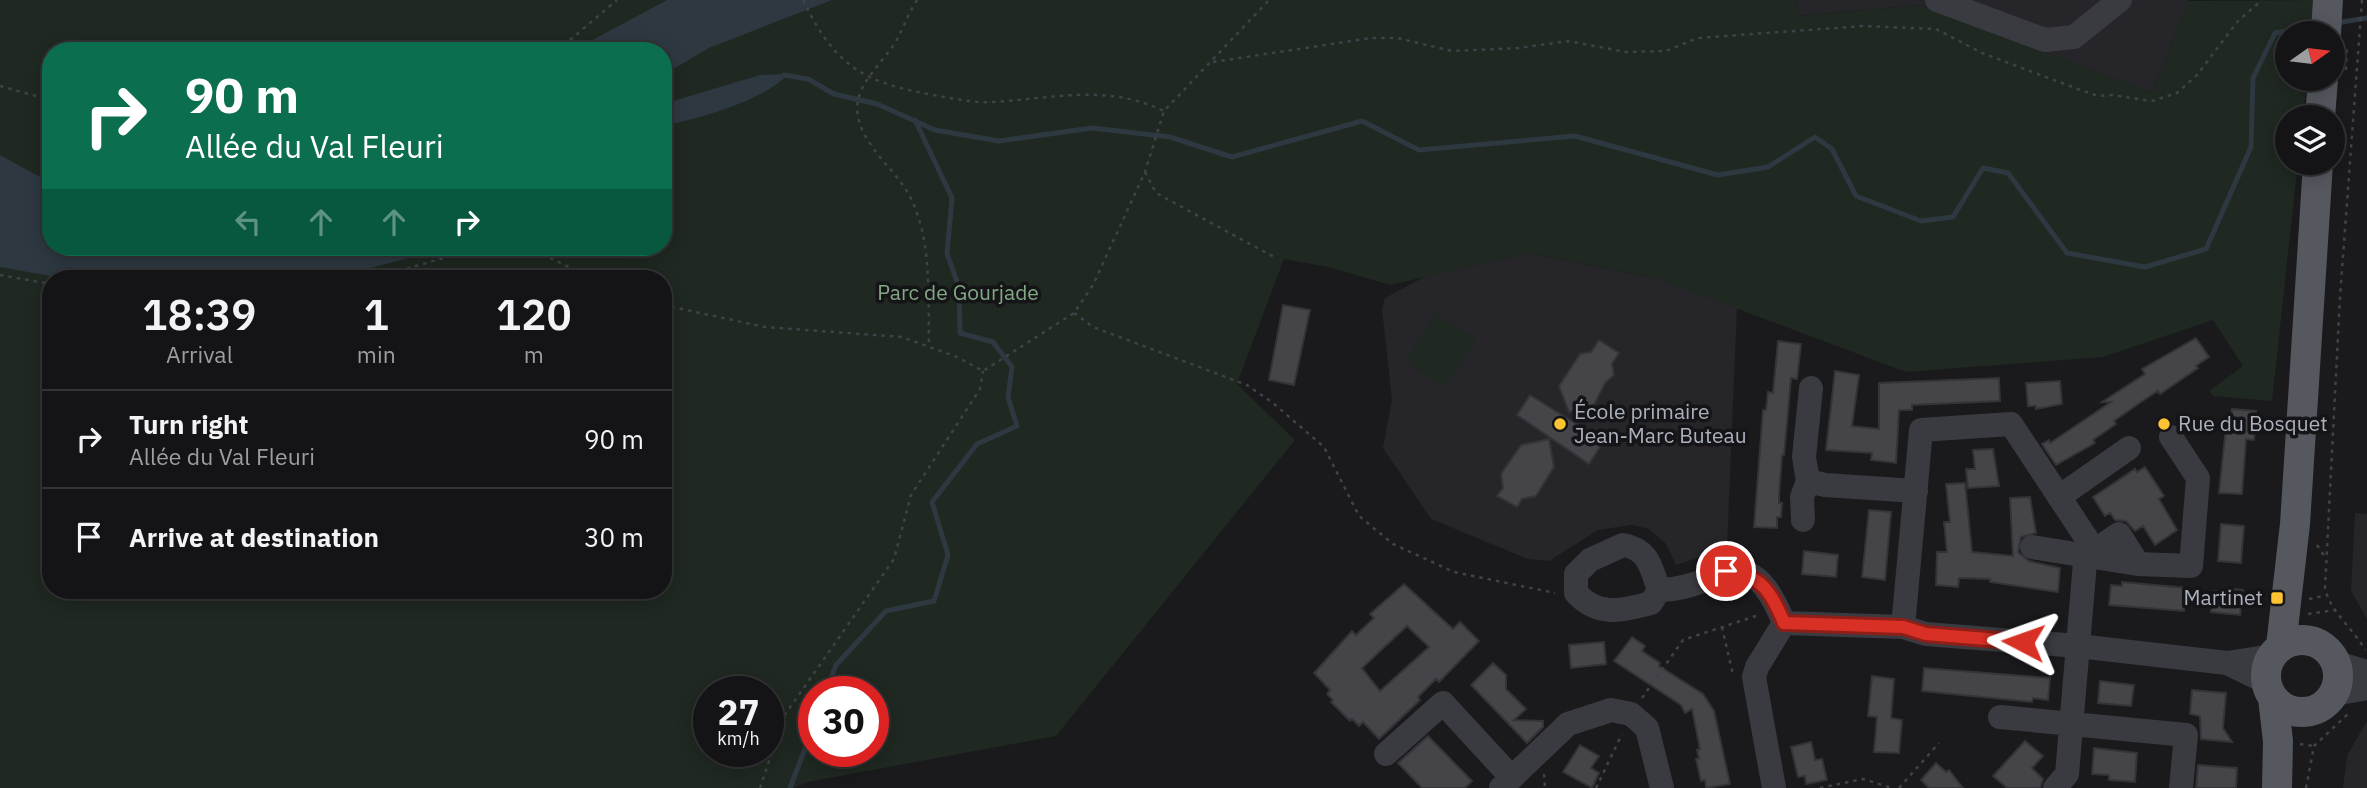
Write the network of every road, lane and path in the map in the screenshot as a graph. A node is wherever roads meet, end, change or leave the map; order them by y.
1 (617, 0) edge
2 (803, 0) edge
3 (917, 0) edge
4 (1269, 0) edge
5 (1937, 0) edge
6 (2120, 0) edge
7 (2262, 0) edge
8 (2328, 0) edge
9 (2362, 0) edge
10 (1988, 10) edge
11 (2327, 21) edge
12 (568, 42) edge
13 (1213, 62) junction
14 (866, 77) junction
15 (0, 86) edge
16 (42, 98) edge
17 (1164, 111) junction
18 (1145, 173) junction
19 (2317, 175) edge
20 (451, 256) edge
21 (546, 256) edge
22 (1274, 257) dead end
23 (402, 270) edge
24 (575, 270) edge
25 (0, 275) edge
26 (42, 282) edge
27 (672, 307) edge
28 (1074, 313) junction
29 (929, 346) junction
30 (983, 371) junction
31 (1811, 388) dead end
32 (2171, 437) dead end
33 (2129, 447) dead end
34 (1808, 481) junction
35 (1916, 491) junction
36 (2059, 497) junction
37 (1803, 520) dead end
38 (2295, 524) junction
39 (2032, 547) dead end
40 (2087, 556) junction
41 (1659, 590) junction
42 (1576, 593) junction
43 (2314, 603) junction
44 (2336, 610) junction
45 (1781, 616) junction
46 (1903, 627) junction
47 (2078, 646) junction
48 (2327, 653) junction
49 (2366, 659) edge
50 (2273, 670) junction
51 (2367, 672) edge
52 (2367, 688) edge
53 (2342, 703) junction
54 (2302, 713) junction
55 (1631, 714) junction
56 (2000, 717) dead end
57 (2072, 723) junction
58 (1938, 743) dead end
59 (2304, 744) dead end
60 (2315, 746) junction
61 (1386, 754) dead end
62 (1506, 783) edge
63 (760, 788) edge
64 (1596, 788) edge
65 (1662, 788) edge
66 (1772, 788) edge
67 (1820, 788) edge
68 (1892, 788) edge
69 (1899, 788) edge
70 (2055, 788) edge
71 (2181, 788) edge
72 (2277, 788) edge
73 (2283, 788) edge
74 (2306, 788) edge

1 - 12 path
2 - 14 path
3 - 14 path
4 - 13 path
5 - 10 street
6 - 10 street
7 - 13 path
8 - 11 main road
9 - 43 path
13 - 17 path
14 - 17 path
14 - 29 path
15 - 16 path
17 - 18 path
18 - 22 path
18 - 28 path
19 - 38 main road
20 - 23 path
21 - 24 path
25 - 26 path
27 - 29 path
28 - 30 path
28 - 42 path
29 - 30 path
30 - 63 path
31 - 34 street
32 - 40 street
33 - 36 street
34 - 35 street
34 - 37 street
35 - 36 street
35 - 46 street
36 - 40 street
38 - 43 main road
38 - 50 main road
39 - 40 street
40 - 47 street
41 - 42 street
41 - 42 street
41 - 45 street
43 - 44 path
43 - 44 path
43 - 48 main road
44 - 49 path
45 - 46 street
45 - 55 path
45 - 66 street
46 - 47 street
47 - 50 street
47 - 57 street
48 - 50 main road
48 - 51 street
48 - 53 main road
50 - 54 main road
50 - 72 main road
52 - 53 street
53 - 54 main road
53 - 60 path
54 - 73 main road
55 - 62 street
55 - 64 path
55 - 65 street
56 - 57 street
57 - 70 street
57 - 71 street
58 - 69 path
59 - 60 path
60 - 74 path
61 - 62 street
67 - 68 path

